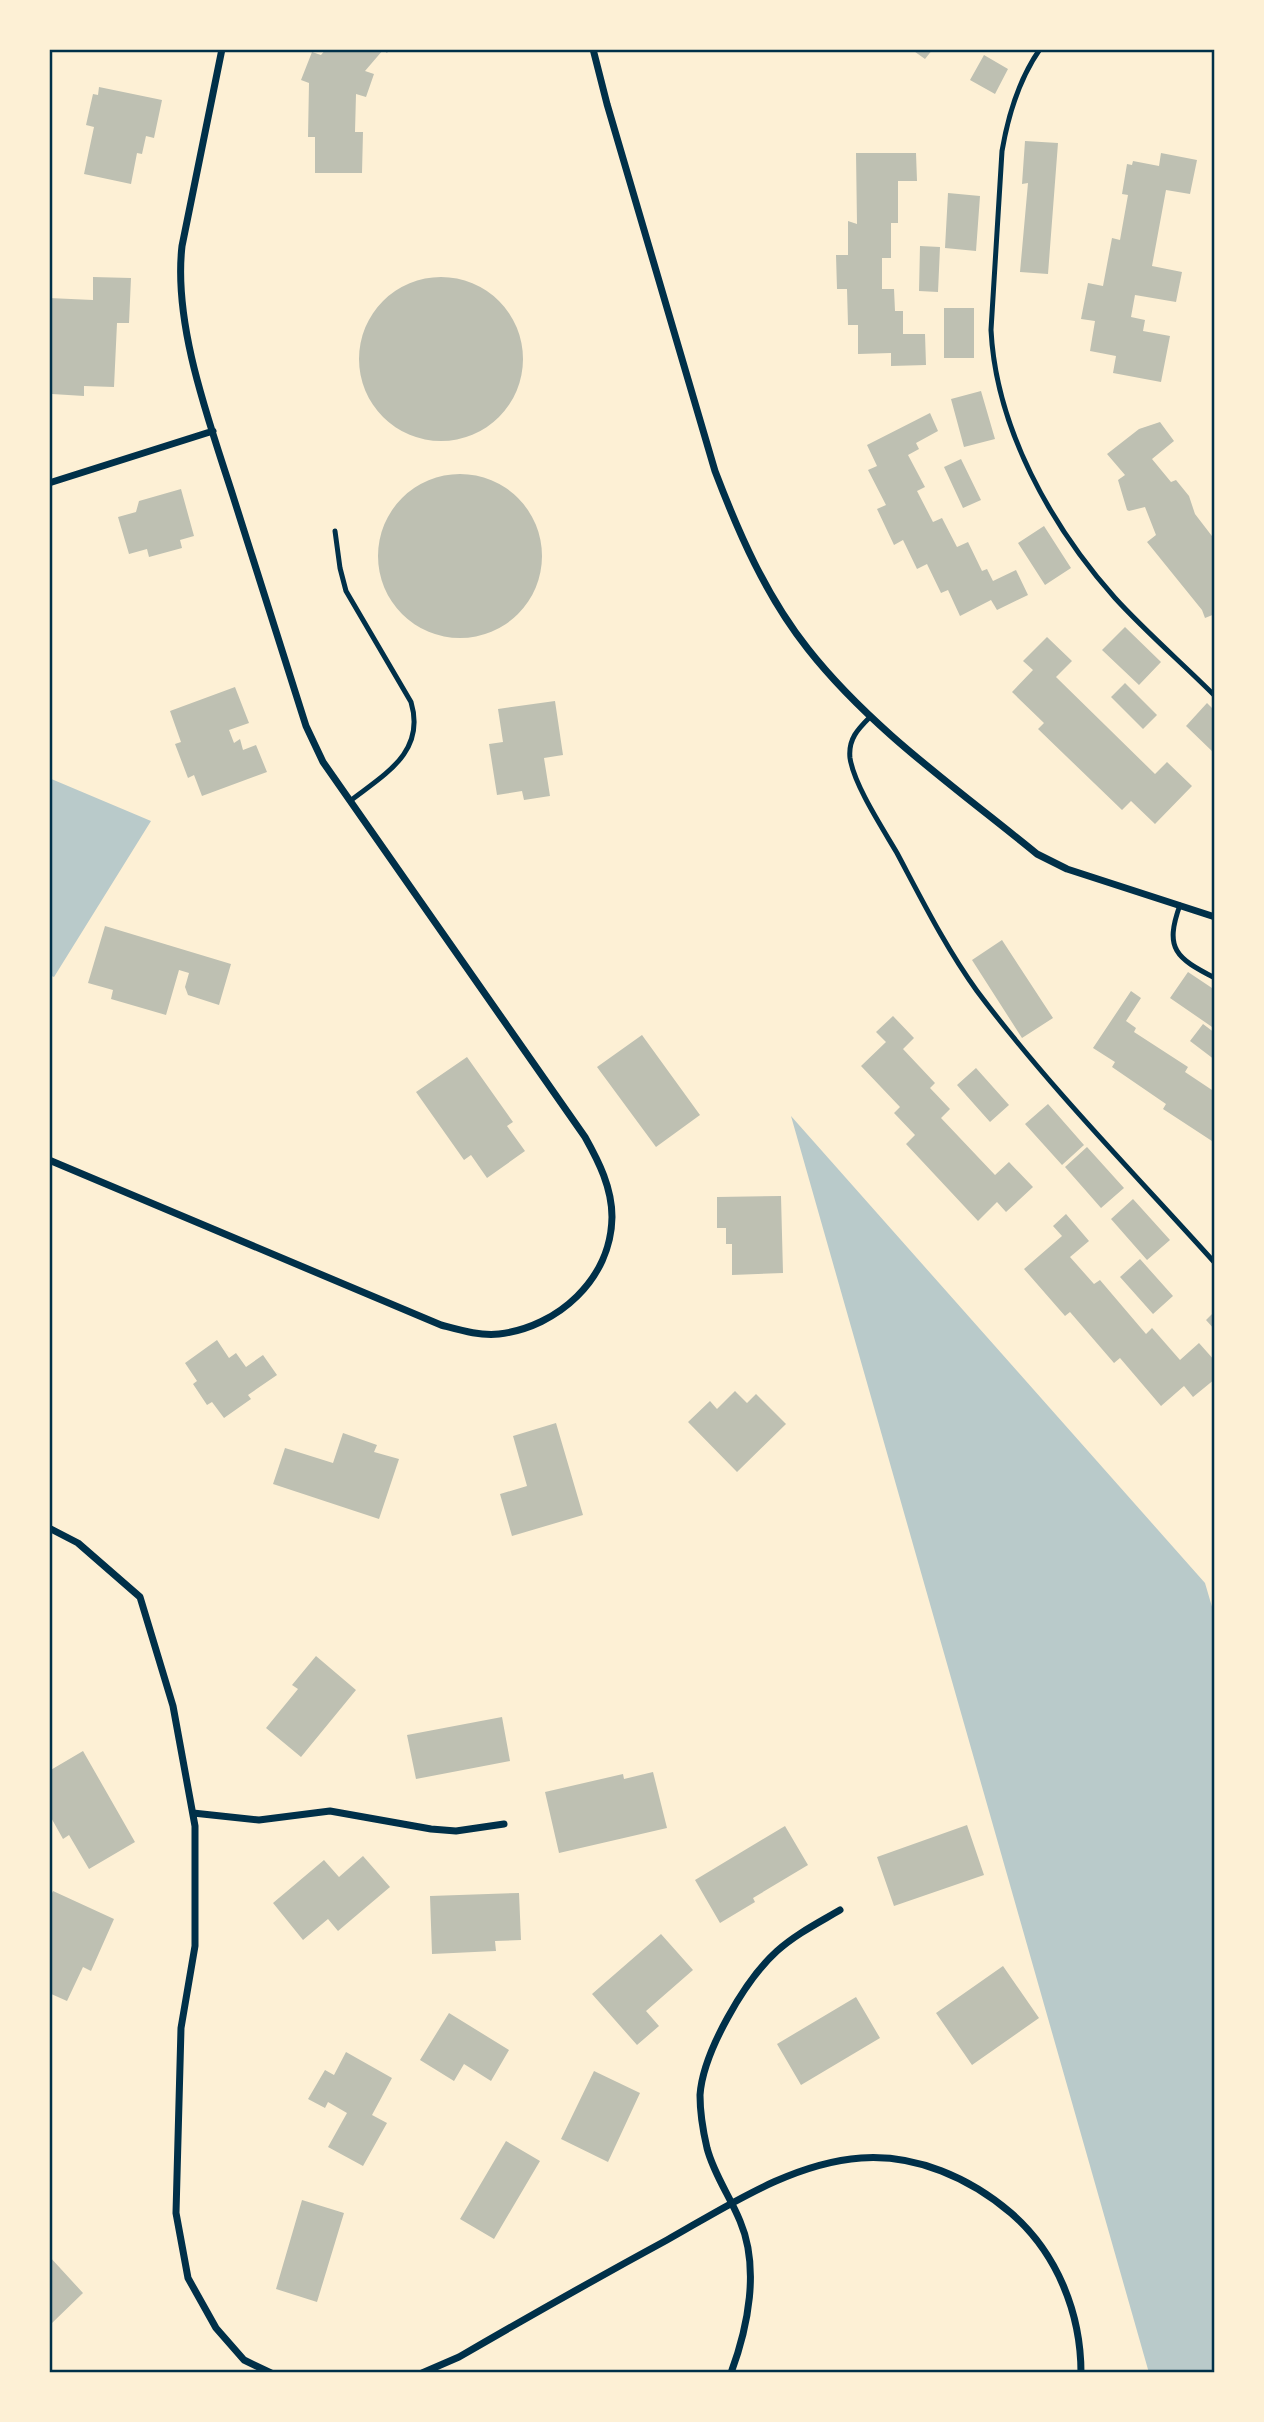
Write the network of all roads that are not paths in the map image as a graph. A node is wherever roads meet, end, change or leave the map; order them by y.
1 (222, 49) edge
2 (593, 49) edge
3 (1040, 49) edge
4 (213, 431) junction
5 (49, 483) edge
6 (335, 531) dead end
7 (1215, 696) edge
8 (870, 717) junction
9 (350, 801) junction
10 (1180, 905) junction
11 (1215, 917) edge
12 (1215, 978) edge
13 (49, 1160) edge
14 (1215, 1263) edge
15 (49, 1528) edge
16 (193, 1813) junction
17 (504, 1824) dead end
18 (840, 1910) dead end
19 (732, 2204) junction
20 (271, 2373) edge
21 (422, 2373) edge
22 (731, 2373) edge
23 (1081, 2373) edge

1 - 4 street
2 - 8 street
3 - 7 lane
4 - 5 street
4 - 9 street
6 - 9 lane
8 - 10 street
8 - 14 lane
9 - 13 street
10 - 11 street
10 - 12 lane
15 - 16 street
16 - 17 street
16 - 20 street
18 - 19 street
19 - 21 street
19 - 22 street
19 - 23 street

